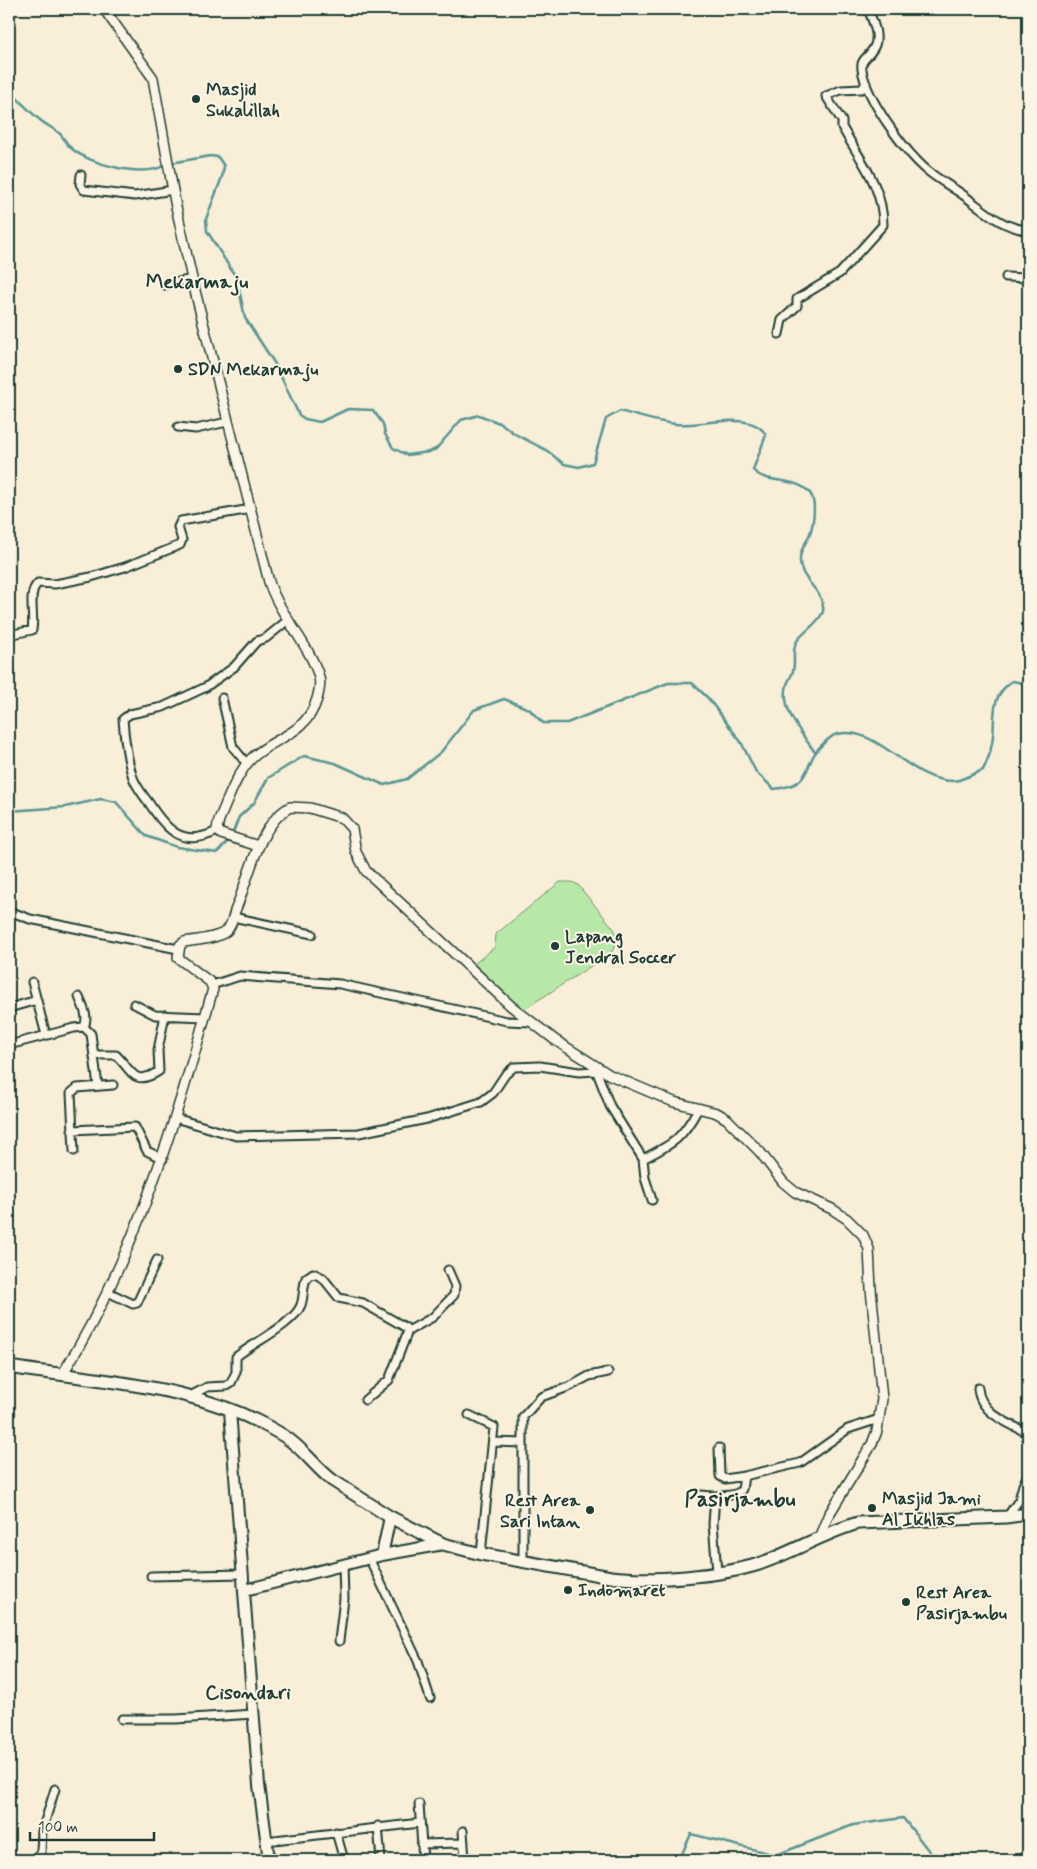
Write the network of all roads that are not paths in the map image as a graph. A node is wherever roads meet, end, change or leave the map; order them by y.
1 (104, 9) edge
2 (868, 9) edge
3 (866, 84) junction
4 (81, 175) dead end
5 (173, 190) junction
6 (1028, 230) edge
7 (1006, 277) dead end
8 (1028, 278) edge
9 (192, 279) junction
10 (165, 285) dead end
11 (779, 334) dead end
12 (227, 422) junction
13 (178, 427) dead end
14 (251, 510) junction
15 (288, 620) junction
16 (9, 635) edge
17 (222, 698) dead end
18 (247, 764) junction
19 (221, 833) junction
20 (258, 846) junction
21 (9, 912) edge
22 (233, 917) junction
23 (312, 934) dead end
24 (178, 949) junction
25 (32, 982) dead end
26 (212, 985) junction
27 (79, 997) dead end
28 (37, 1000) junction
29 (134, 1004) dead end
30 (9, 1008) edge
31 (166, 1015) junction
32 (205, 1017) junction
33 (533, 1022) junction
34 (84, 1027) junction
35 (46, 1035) junction
36 (9, 1045) edge
37 (94, 1055) junction
38 (595, 1069) junction
39 (98, 1086) junction
40 (113, 1086) dead end
41 (698, 1109) junction
42 (175, 1118) junction
43 (72, 1130) junction
44 (74, 1151) dead end
45 (163, 1158) junction
46 (642, 1159) junction
47 (652, 1200) dead end
48 (157, 1260) dead end
49 (448, 1270) dead end
50 (108, 1292) junction
51 (408, 1331) junction
52 (9, 1367) edge
53 (608, 1372) dead end
54 (62, 1375) junction
55 (978, 1388) dead end
56 (190, 1396) junction
57 (366, 1400) dead end
58 (230, 1411) junction
59 (469, 1415) dead end
60 (879, 1419) junction
61 (1028, 1433) edge
62 (493, 1442) junction
63 (523, 1443) junction
64 (719, 1448) dead end
65 (1028, 1475) edge
66 (744, 1476) junction
67 (701, 1495) dead end
68 (715, 1496) junction
69 (1028, 1514) edge
70 (390, 1517) junction
71 (1006, 1518) junction
72 (819, 1538) junction
73 (444, 1544) junction
74 (481, 1554) junction
75 (382, 1555) junction
76 (369, 1558) junction
77 (523, 1562) junction
78 (342, 1565) junction
79 (717, 1572) junction
80 (244, 1574) junction
81 (151, 1576) dead end
82 (245, 1590) junction
83 (338, 1641) dead end
84 (430, 1698) dead end
85 (254, 1714) junction
86 (122, 1719) dead end
87 (55, 1789) dead end
88 (419, 1804) dead end
89 (420, 1823) junction
90 (378, 1826) junction
91 (463, 1831) dead end
92 (336, 1832) junction
93 (266, 1841) junction
94 (464, 1843) junction
95 (421, 1844) junction
96 (36, 1860) edge
97 (269, 1860) edge
98 (344, 1860) edge
99 (381, 1860) edge
100 (423, 1860) edge
101 (465, 1860) edge

1 - 5 street
2 - 3 street
3 - 6 street
3 - 11 street
4 - 5 street
5 - 9 street
7 - 8 street
9 - 10 street
9 - 12 street
12 - 13 street
12 - 14 street
14 - 15 street
14 - 16 street
15 - 18 street
15 - 19 street
17 - 18 street
18 - 19 street
19 - 20 street
20 - 22 street
20 - 33 street
21 - 24 street
22 - 23 street
22 - 24 street
24 - 26 street
25 - 28 street
26 - 32 street
26 - 33 street
27 - 34 street
28 - 30 street
28 - 35 street
29 - 31 street
31 - 32 street
31 - 37 street
32 - 42 street
33 - 38 street
34 - 35 street
34 - 37 street
35 - 36 street
37 - 39 street
38 - 41 street
38 - 42 street
38 - 46 street
39 - 40 street
39 - 43 street
41 - 46 street
41 - 60 street
42 - 45 street
43 - 44 street
43 - 45 street
45 - 50 street
46 - 47 street
48 - 50 street
49 - 51 street
50 - 54 street
51 - 56 street
51 - 57 street
52 - 54 highway
53 - 63 street
54 - 56 highway
55 - 61 street
56 - 58 highway
58 - 70 highway
58 - 80 main road
59 - 62 street
60 - 66 street
60 - 72 street
62 - 63 street
62 - 74 street
63 - 77 street
64 - 66 street
65 - 71 street
66 - 68 street
67 - 68 street
68 - 79 street
69 - 71 highway
70 - 73 highway
70 - 75 main road
71 - 72 highway
72 - 79 highway
73 - 74 highway
73 - 75 main road
74 - 77 highway
75 - 76 main road
76 - 78 main road
76 - 84 street
77 - 79 highway
78 - 82 main road
78 - 83 street
80 - 81 street
80 - 82 main road
82 - 85 main road
85 - 86 street
85 - 93 main road
87 - 96 street
88 - 89 street
89 - 90 street
89 - 95 street
90 - 92 street
90 - 99 street
91 - 94 street
92 - 93 street
92 - 98 street
93 - 97 main road
94 - 95 street
94 - 101 street
95 - 100 street

